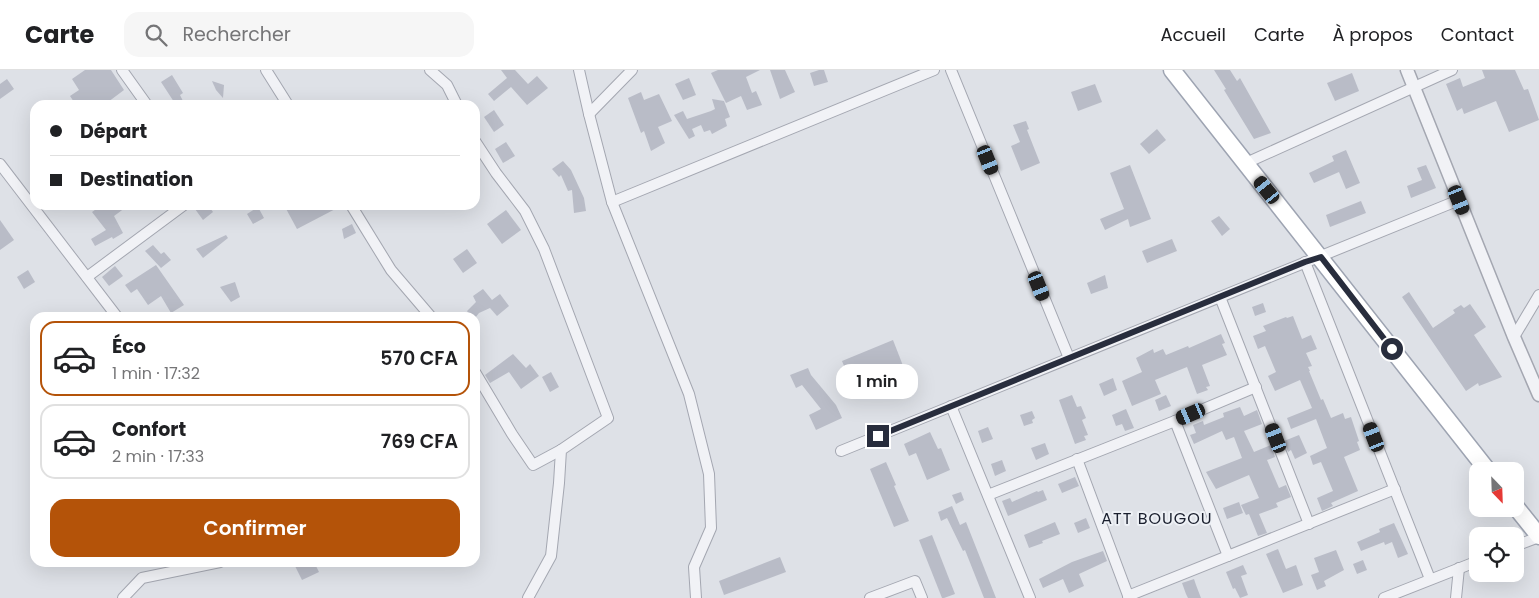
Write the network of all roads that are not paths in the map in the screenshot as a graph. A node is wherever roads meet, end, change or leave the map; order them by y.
1 (122, 70) edge
2 (266, 70) edge
3 (430, 70) edge
4 (579, 70) edge
5 (632, 70) edge
6 (934, 70) edge
7 (951, 70) edge
8 (1172, 70) edge
9 (1407, 70) edge
10 (1452, 70) edge
11 (1414, 87) junction
12 (143, 100) edge
13 (285, 100) edge
14 (454, 100) edge
15 (589, 114) junction
16 (480, 148) edge
17 (1246, 163) junction
18 (0, 164) edge
19 (1459, 200) junction
20 (612, 202) junction
21 (30, 203) edge
22 (35, 210) edge
23 (177, 210) edge
24 (354, 210) edge
25 (1313, 260) junction
26 (87, 277) junction
27 (1539, 295) edge
28 (1220, 297) junction
29 (113, 312) edge
30 (427, 312) edge
31 (1514, 337) junction
32 (1069, 358) junction
33 (480, 380) edge
34 (1256, 387) junction
35 (1539, 395) edge
36 (952, 406) junction
37 (1175, 421) junction
38 (561, 450) junction
39 (841, 451) dead end
40 (1077, 459) junction
41 (1481, 462) edge
42 (1395, 489) junction
43 (988, 495) junction
44 (1524, 518) edge
45 (1309, 524) junction
46 (1539, 537) edge
47 (1524, 543) edge
48 (1228, 556) junction
49 (1469, 564) edge
50 (196, 567) edge
51 (1459, 568) junction
52 (1430, 580) junction
53 (1129, 597) edge
54 (123, 598) edge
55 (528, 598) edge
56 (696, 598) edge
57 (870, 598) edge
58 (922, 598) edge
59 (1030, 598) edge
60 (1384, 598) edge
61 (1456, 598) edge

1 - 12 street
2 - 13 street
3 - 14 street
4 - 15 street
5 - 15 street
6 - 20 street
7 - 32 street
8 - 17 main road
9 - 11 street
10 - 11 street
11 - 17 street
11 - 19 street
15 - 20 street
16 - 38 street
17 - 25 main road
18 - 21 street
19 - 25 street
19 - 31 street
20 - 56 street
22 - 26 street
23 - 26 street
24 - 30 street
25 - 28 street
25 - 41 main road
25 - 42 street
26 - 29 street
27 - 31 street
28 - 32 street
28 - 34 street
31 - 35 street
32 - 36 street
33 - 38 street
34 - 37 street
34 - 45 street
36 - 39 street
36 - 43 street
37 - 40 street
37 - 48 street
38 - 55 street
40 - 43 street
40 - 53 street
42 - 45 street
42 - 52 street
43 - 59 street
44 - 46 main road
45 - 48 street
46 - 47 street
48 - 53 street
49 - 51 street
50 - 54 street
51 - 52 street
51 - 61 street
52 - 60 street
57 - 58 street

